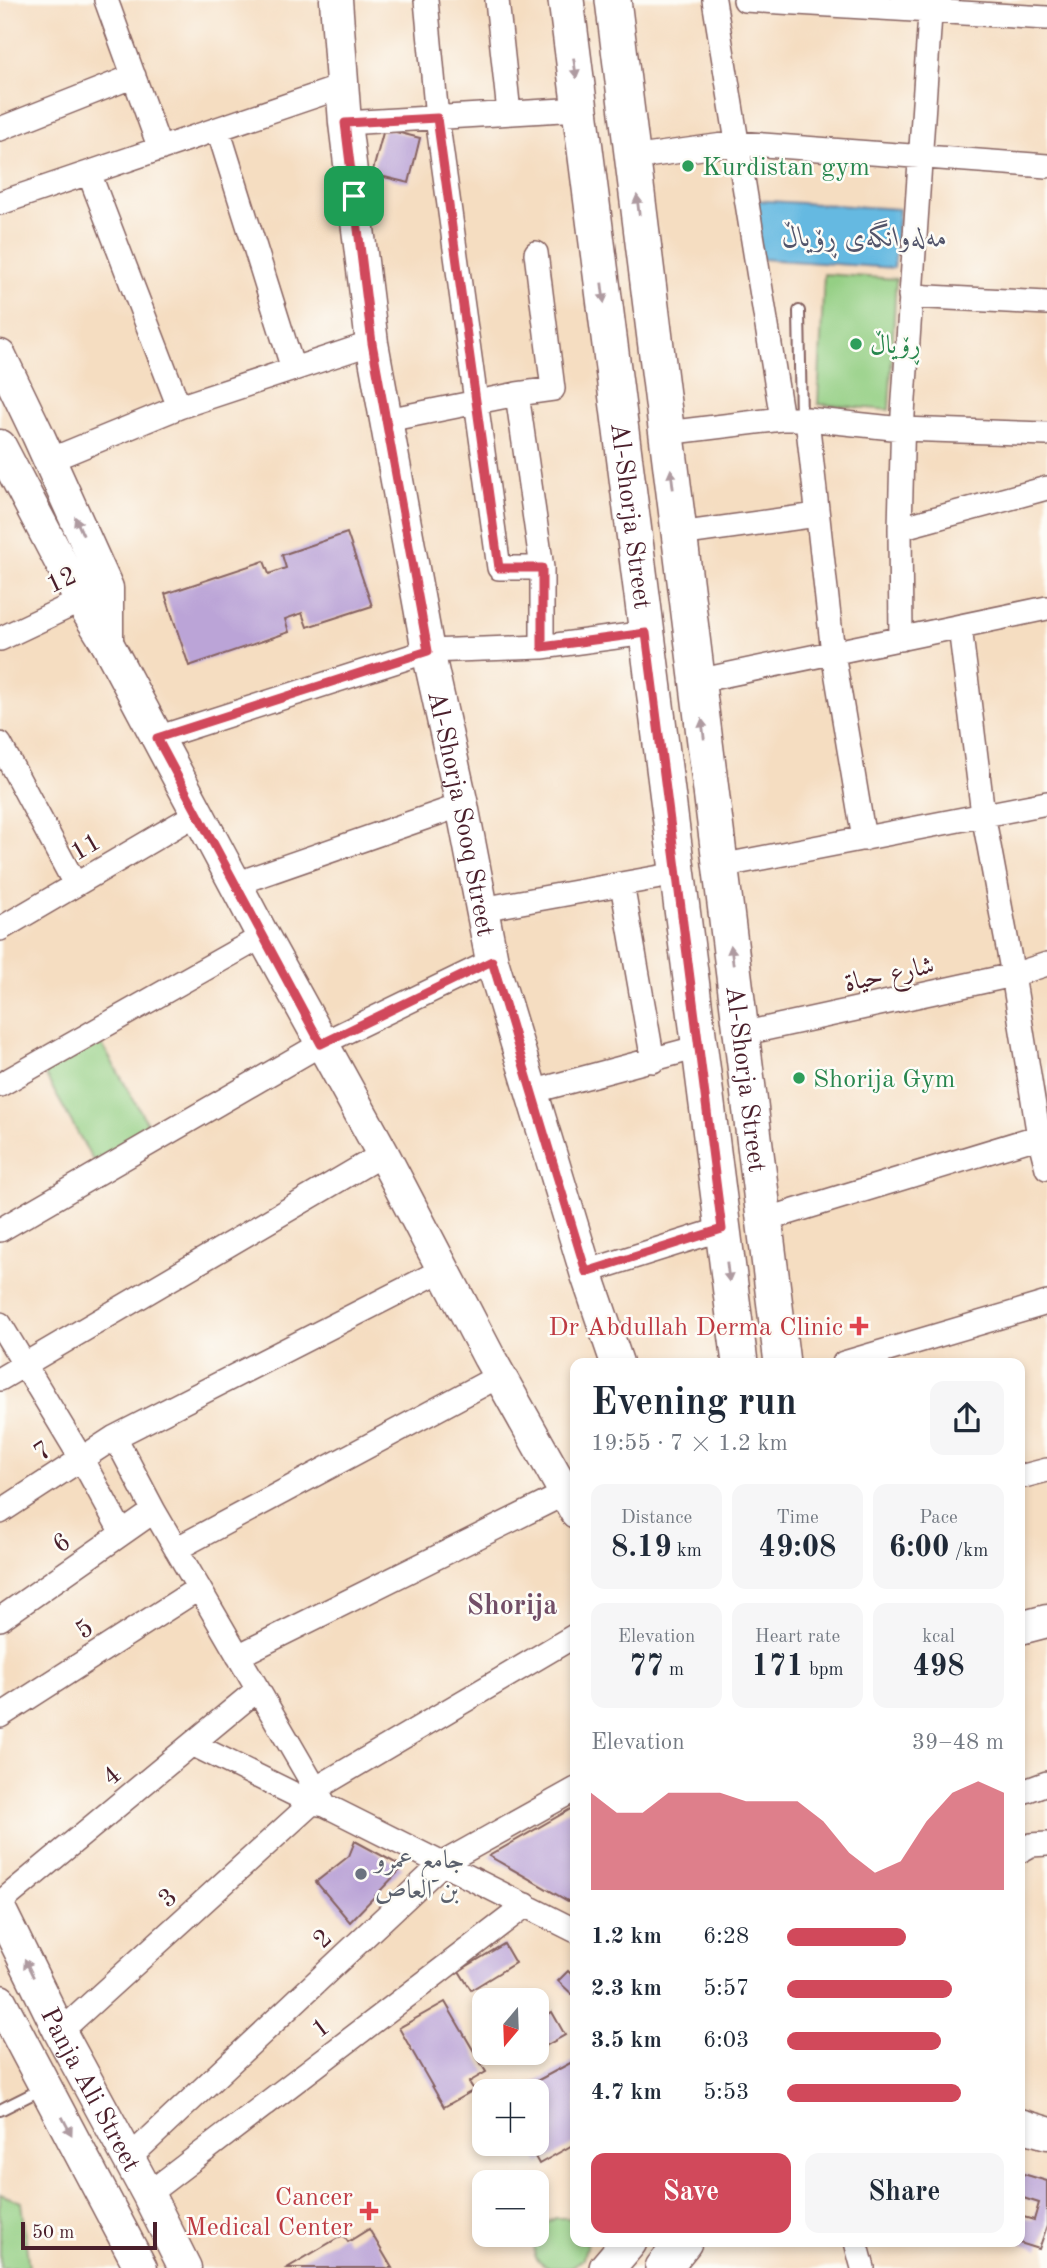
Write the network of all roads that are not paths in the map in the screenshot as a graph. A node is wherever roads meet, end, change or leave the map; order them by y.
1 (106, 0) edge
2 (336, 0) edge
3 (426, 0) edge
4 (497, 0) edge
5 (566, 0) edge
6 (613, 0) edge
7 (714, 0) edge
8 (745, 0) edge
9 (838, 3) edge
10 (931, 6) edge
11 (1047, 18) edge
12 (134, 76) junction
13 (341, 87) junction
14 (580, 109) junction
15 (509, 113) junction
16 (437, 118) junction
17 (345, 123) junction
18 (0, 129) edge
19 (218, 129) junction
20 (737, 144) junction
21 (160, 149) junction
22 (920, 157) junction
23 (632, 158) junction
24 (1047, 166) edge
25 (89, 173) junction
26 (0, 203) edge
27 (536, 253) dead end
28 (910, 296) junction
29 (1047, 303) edge
30 (799, 311) dead end
31 (372, 343) junction
32 (0, 356) edge
33 (293, 369) junction
34 (517, 394) junction
35 (477, 403) junction
36 (180, 407) junction
37 (796, 419) junction
38 (387, 420) junction
39 (902, 429) junction
40 (666, 433) junction
41 (1047, 434) edge
42 (44, 448) junction
43 (1, 451) edge
44 (1047, 488) edge
45 (817, 515) junction
46 (900, 528) junction
47 (679, 534) junction
48 (542, 568) junction
49 (94, 595) junction
50 (1047, 608) edge
51 (960, 626) junction
52 (646, 633) junction
53 (0, 639) edge
54 (901, 639) junction
55 (542, 647) junction
56 (428, 651) junction
57 (833, 653) junction
58 (697, 681) junction
59 (157, 738) junction
60 (0, 744) edge
61 (1047, 803) edge
62 (462, 805) junction
63 (198, 813) junction
64 (983, 814) junction
65 (864, 839) junction
66 (720, 866) junction
67 (677, 874) junction
68 (75, 884) junction
69 (235, 884) junction
70 (622, 884) junction
71 (482, 909) junction
72 (0, 929) edge
73 (263, 936) junction
74 (492, 961) junction
75 (1047, 964) edge
76 (1013, 975) junction
77 (741, 1034) junction
78 (321, 1044) junction
79 (699, 1047) junction
80 (653, 1061) junction
81 (0, 1085) edge
82 (531, 1092) junction
83 (1043, 1135) edge
84 (383, 1154) junction
85 (1047, 1168) edge
86 (765, 1220) junction
87 (722, 1229) junction
88 (0, 1230) edge
89 (444, 1269) junction
90 (586, 1272) junction
91 (1047, 1303) edge
92 (0, 1324) edge
93 (615, 1358) edge
94 (739, 1358) edge
95 (781, 1358) edge
96 (861, 1358) edge
97 (23, 1364) junction
98 (499, 1376) junction
99 (0, 1379) edge
100 (116, 1437) junction
101 (81, 1458) junction
102 (1047, 1470) edge
103 (1025, 1476) edge
104 (570, 1501) edge
105 (570, 1503) edge
106 (154, 1511) junction
107 (0, 1512) edge
108 (122, 1533) junction
109 (176, 1549) junction
110 (199, 1588) junction
111 (0, 1619) edge
112 (1047, 1620) edge
113 (1025, 1627) edge
114 (570, 1639) edge
115 (238, 1656) junction
116 (258, 1689) junction
117 (0, 1716) edge
118 (192, 1744) junction
119 (1047, 1783) edge
120 (1025, 1791) edge
121 (570, 1792) edge
122 (318, 1799) junction
123 (1047, 1844) edge
124 (1025, 1848) edge
125 (443, 1863) junction
126 (0, 1903) edge
127 (526, 1905) junction
128 (0, 1910) edge
129 (570, 1928) edge
130 (0, 2001) edge
131 (60, 2032) junction
132 (46, 2087) junction
133 (0, 2110) edge
134 (1025, 2126) edge
135 (1047, 2133) edge
136 (128, 2159) junction
137 (148, 2194) junction
138 (680, 2247) edge
139 (857, 2247) edge
140 (141, 2268) edge
141 (185, 2268) edge
142 (663, 2268) edge
143 (863, 2268) edge

1 - 12 street
2 - 13 street, Al-Shorja Sooq Street
3 - 16 street
4 - 15 street
5 -> 14 main road, Al-Shorja Street
6 - 23 main road, Al-Shorja Street
7 - 20 street
8 - 9 street
9 - 10 street
10 - 11 street
10 - 22 street
12 - 18 street
12 - 21 street
13 - 17 street, Al-Shorja Sooq Street
13 - 19 street
14 - 15 street
14 -> 52 main road, Al-Shorja Street
15 - 16 street
16 - 17 street
16 - 35 street
17 - 31 street, Al-Shorja Sooq Street
19 - 21 street
19 - 33 street
20 - 22 street
20 - 23 street
20 - 37 street
21 - 25 street
22 - 24 street
22 - 28 street
40 -> 23 main road, Al-Shorja Street
25 - 26 street
25 - 36 street
27 - 34 street
28 - 29 street
28 - 39 street
30 - 37 lane
31 - 33 street
31 - 38 street, Al-Shorja Sooq Street
32 - 42 street
33 - 36 street
34 - 35 street
34 - 48 street
35 - 38 street
35 - 48 street
36 - 42 street
37 - 39 street
37 - 40 street
37 - 45 street
38 - 56 street, Al-Shorja Sooq Street
39 - 41 street
39 - 46 street
47 -> 40 main road, Al-Shorja Street
42 - 43 street
49 -> 42 street
43 - 49 street
44 - 46 street
45 - 47 street
45 - 57 street
46 - 54 street
47 - 58 main road, Al-Shorja Street
48 - 55 street
49 - 53 street, 12
49 - 59 street
50 - 51 street
51 - 54 street
51 - 64 street
52 - 55 street
52 - 67 main road, Al-Shorja Street
54 - 57 street
55 - 56 street
56 - 59 street
56 - 62 street, Al-Shorja Sooq Street
57 - 58 street
57 - 65 street
66 -> 58 main road, Al-Shorja Street
59 - 63 street
60 - 68 street
61 - 64 street
62 - 69 street
62 - 71 street, Al-Shorja Sooq Street
63 - 68 street, 11
63 - 69 street
64 - 65 street
64 - 76 street
65 - 66 street
77 -> 66 main road, Al-Shorja Street
67 - 70 street
67 - 79 main road, Al-Shorja Street
68 - 72 street, 11
69 - 73 street
70 - 71 street
70 - 80 street
71 - 74 street, Al-Shorja Sooq Street
73 - 78 street
73 - 81 street
74 - 78 street
74 - 82 street, Al-Shorja Sooq Street
75 - 76 street, شارع حياة
76 - 77 street, شارع حياة
76 - 83 street
77 - 86 main road, Al-Shorja Street
78 - 84 street
78 - 88 street
79 - 80 street
79 - 87 main road, Al-Shorja Street
80 - 82 street
82 - 90 street, Al-Shorja Sooq Street
83 - 85 street
83 - 86 street
84 - 89 street
84 - 97 street
86 - 95 main road, Al-Shorja Street
87 - 90 street
87 -> 94 main road, Al-Shorja Street
89 - 98 street
89 - 100 street, 7
90 - 93 street, Al-Shorja Sooq Street
91 - 96 street
92 - 97 street
97 - 99 street
97 - 101 street
98 - 104 street
98 - 109 street
100 - 101 street, 7
100 - 106 street
101 - 107 street, 7
101 - 108 street
102 - 103 street
105 - 115 street
106 - 108 street, 6
106 - 109 street
108 - 111 street, 6
109 - 110 street
110 - 115 street
110 - 117 street, 5
112 - 113 street
114 - 122 street, 3
115 - 116 street
116 - 118 street, 4
116 - 122 street
118 - 122 street
118 - 126 street, 4
119 - 120 street
121 - 125 street, 2
122 - 125 street
122 - 131 street, 3
123 - 124 street
125 - 127 street
125 - 136 street, 2
127 - 129 street
127 - 137 street, 1
131 -> 128 street, Panja Ali Street
130 - 132 street, Panja Ali Street
131 - 136 street, Panja Ali Street
132 - 133 lane
132 -> 140 street, Panja Ali Street
134 - 135 street
136 - 137 street, Panja Ali Street
137 - 141 street, Panja Ali Street
138 - 142 main road
139 - 143 street

